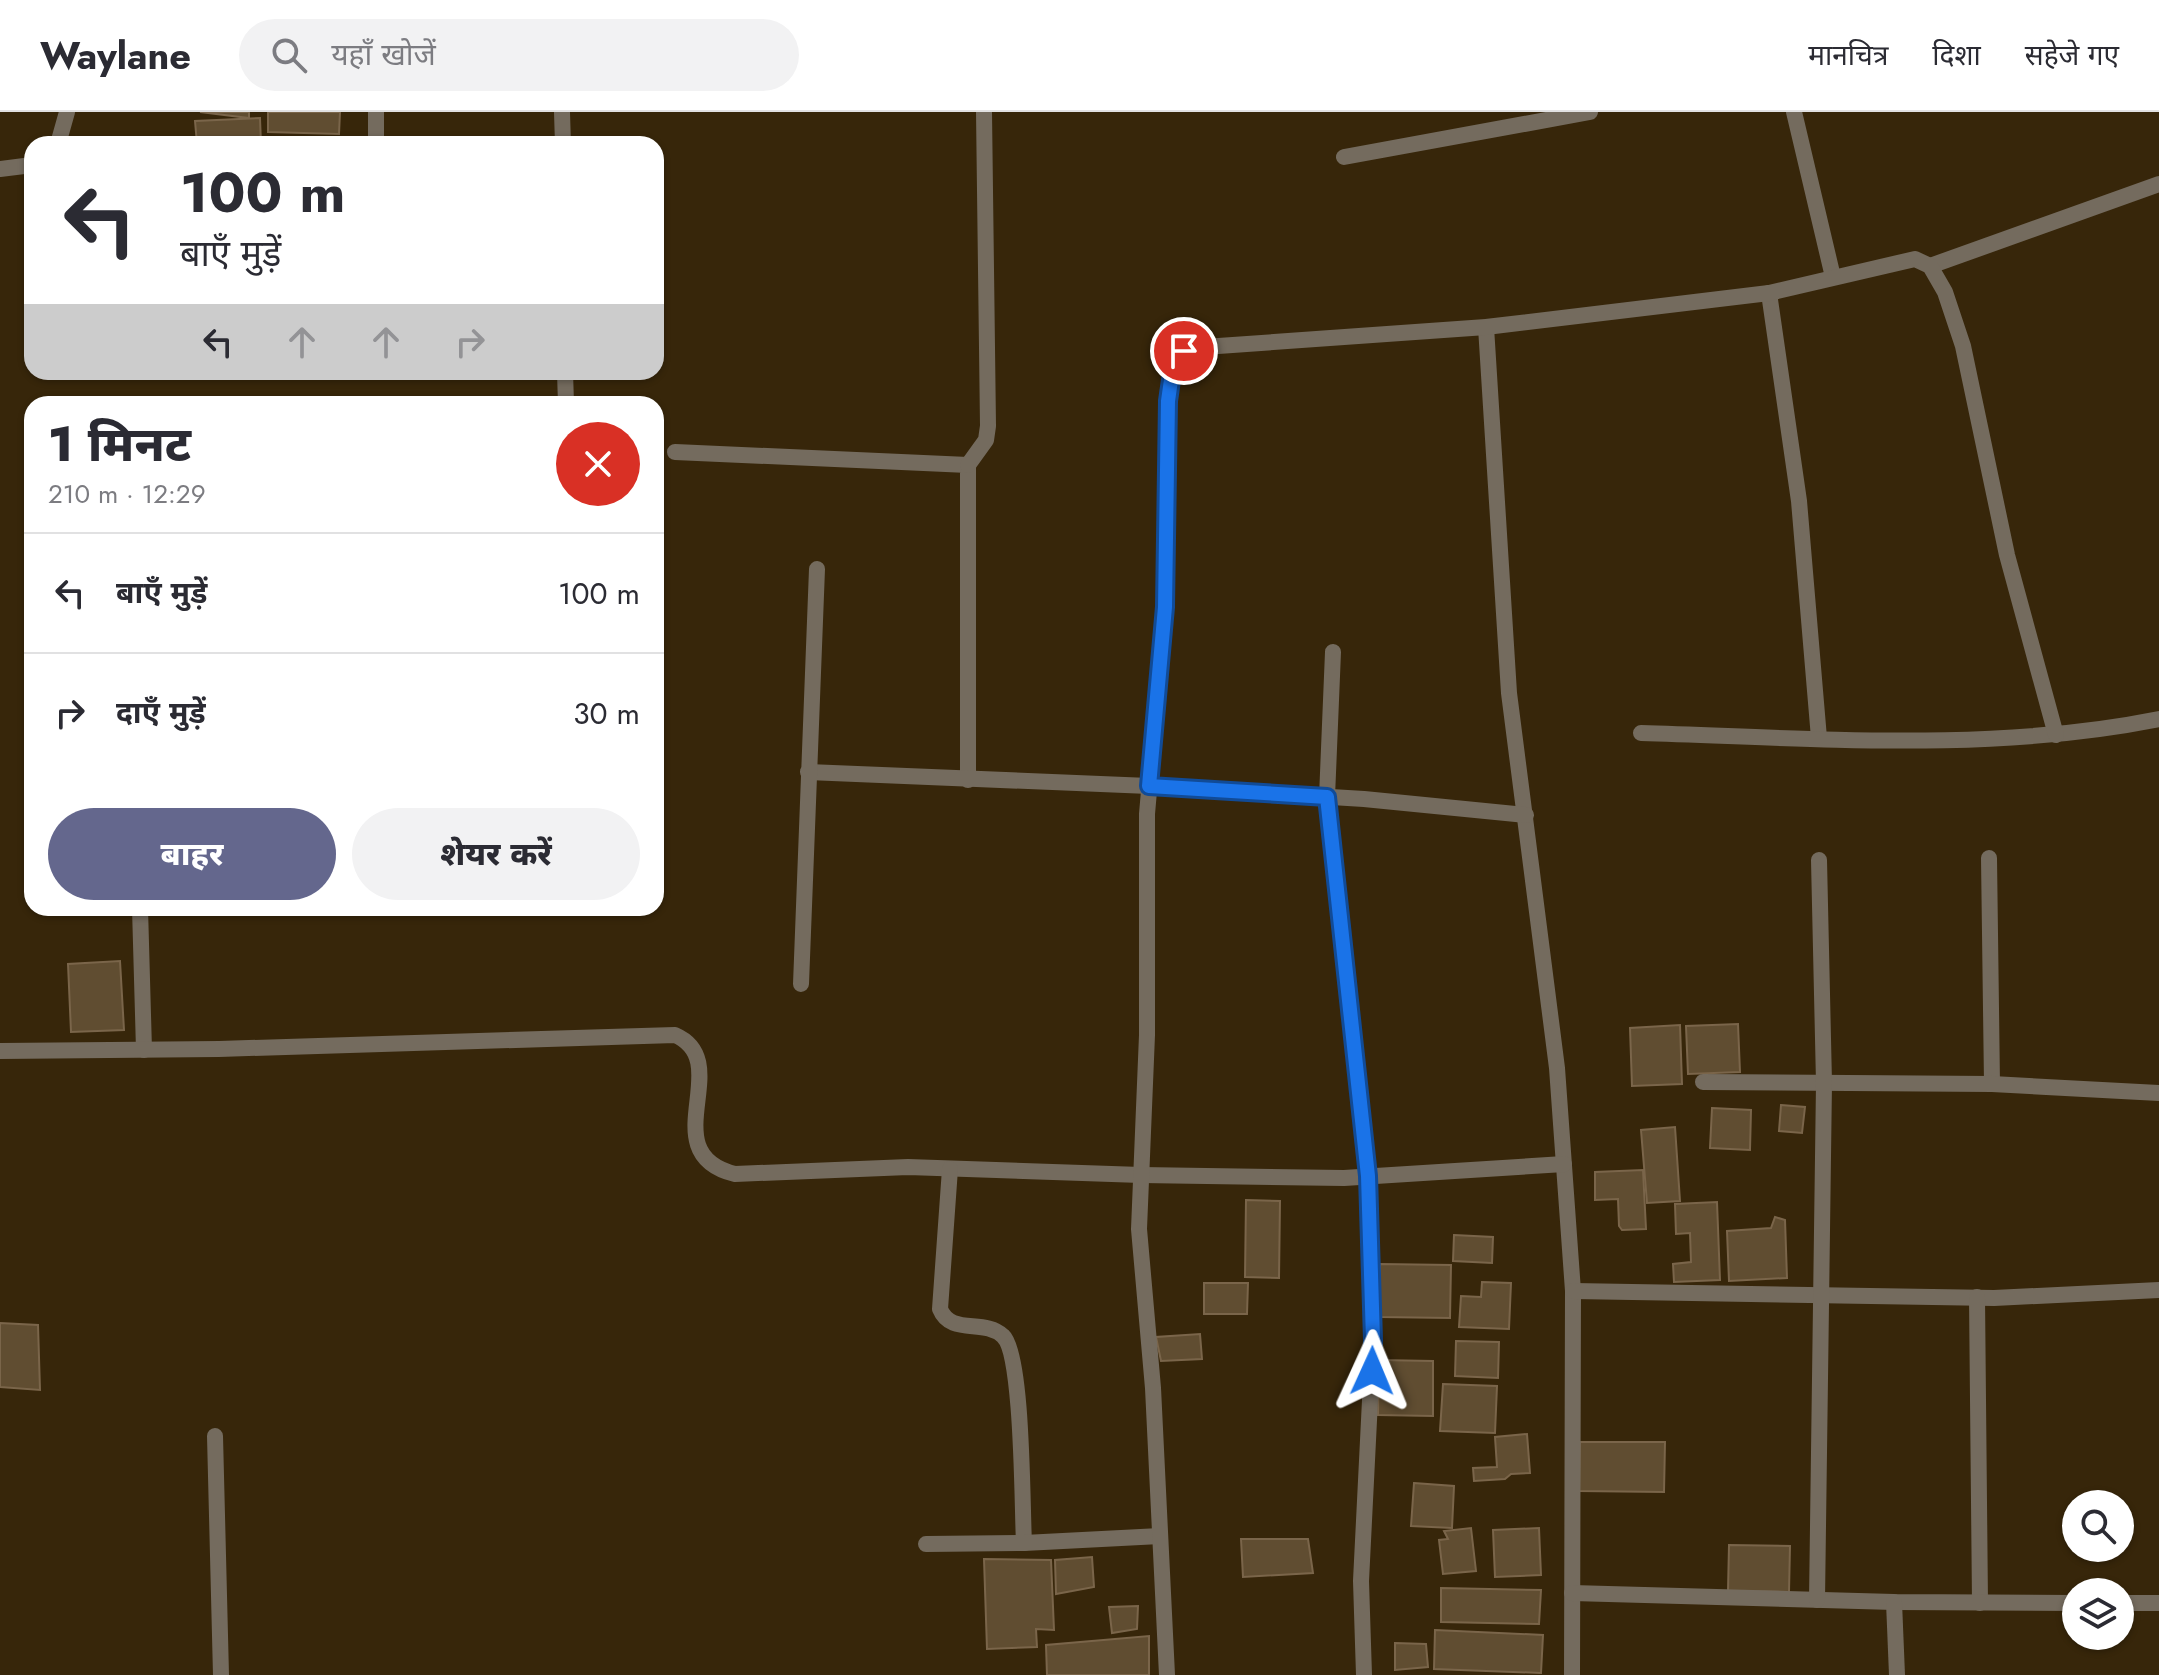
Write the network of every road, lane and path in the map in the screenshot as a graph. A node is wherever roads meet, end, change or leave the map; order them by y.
1 (67, 112) edge
2 (376, 112) edge
3 (562, 112) edge
4 (984, 112) edge
5 (1590, 112) edge
6 (1794, 112) edge
7 (60, 136) edge
8 (376, 136) edge
9 (563, 136) edge
10 (1344, 157) dead end
11 (24, 166) edge
12 (0, 169) edge
13 (2159, 184) edge
14 (1930, 266) junction
15 (1833, 277) junction
16 (1769, 293) junction
17 (1486, 327) junction
18 (675, 452) dead end
19 (968, 465) junction
20 (817, 569) dead end
21 (1333, 652) dead end
22 (2159, 719) edge
23 (1641, 733) dead end
24 (2056, 735) junction
25 (1819, 738) junction
26 (808, 772) junction
27 (968, 780) junction
28 (1149, 786) junction
29 (1327, 797) junction
30 (1526, 815) junction
31 (1989, 858) dead end
32 (1819, 860) dead end
33 (140, 916) edge
34 (801, 984) dead end
35 (144, 1050) junction
36 (0, 1051) edge
37 (1703, 1082) dead end
38 (1824, 1083) junction
39 (1992, 1084) junction
40 (2159, 1093) edge
41 (1564, 1164) junction
42 (950, 1169) junction
43 (1141, 1175) junction
44 (1368, 1176) junction
45 (2159, 1290) edge
46 (1573, 1291) junction
47 (1821, 1295) junction
48 (1977, 1297) junction
49 (215, 1436) dead end
50 (1160, 1536) junction
51 (1024, 1543) junction
52 (926, 1544) dead end
53 (1572, 1593) junction
54 (1817, 1600) junction
55 (1894, 1602) junction
56 (1980, 1603) junction
57 (2062, 1603) edge
58 (2134, 1603) edge
59 (2159, 1603) edge
60 (221, 1675) edge
61 (1167, 1675) edge
62 (1364, 1675) edge
63 (1572, 1675) edge
64 (1897, 1675) edge

1 - 7 street
2 - 8 street
3 - 9 street
4 - 19 street
5 - 10 street
6 - 15 street
11 - 12 street
13 - 14 street
14 - 15 street
14 - 24 street
15 - 16 street
16 - 17 street
16 - 25 street
17 - 28 street
17 - 30 street
18 - 19 street
19 - 27 street
20 - 26 street
21 - 29 street
22 - 24 street
23 - 25 street
24 - 25 street
26 - 27 street
26 - 34 street
27 - 28 street
28 - 29 street
28 - 43 street
29 - 30 street
29 - 44 street
30 - 41 street
31 - 39 street
32 - 38 street
33 - 35 street
35 - 36 street
35 - 42 street
37 - 38 street
38 - 39 street
38 - 47 street
39 - 40 street
41 - 44 street
41 - 46 street
42 - 43 street
42 - 51 street
43 - 44 street
43 - 50 street
44 - 62 street
45 - 48 street
46 - 47 street
46 - 53 street
47 - 48 street
47 - 54 street
48 - 56 street
49 - 60 street
50 - 51 street
50 - 61 street
51 - 52 street
53 - 54 street
53 - 63 street
54 - 55 street
55 - 56 street
55 - 64 street
56 - 57 street
58 - 59 street

